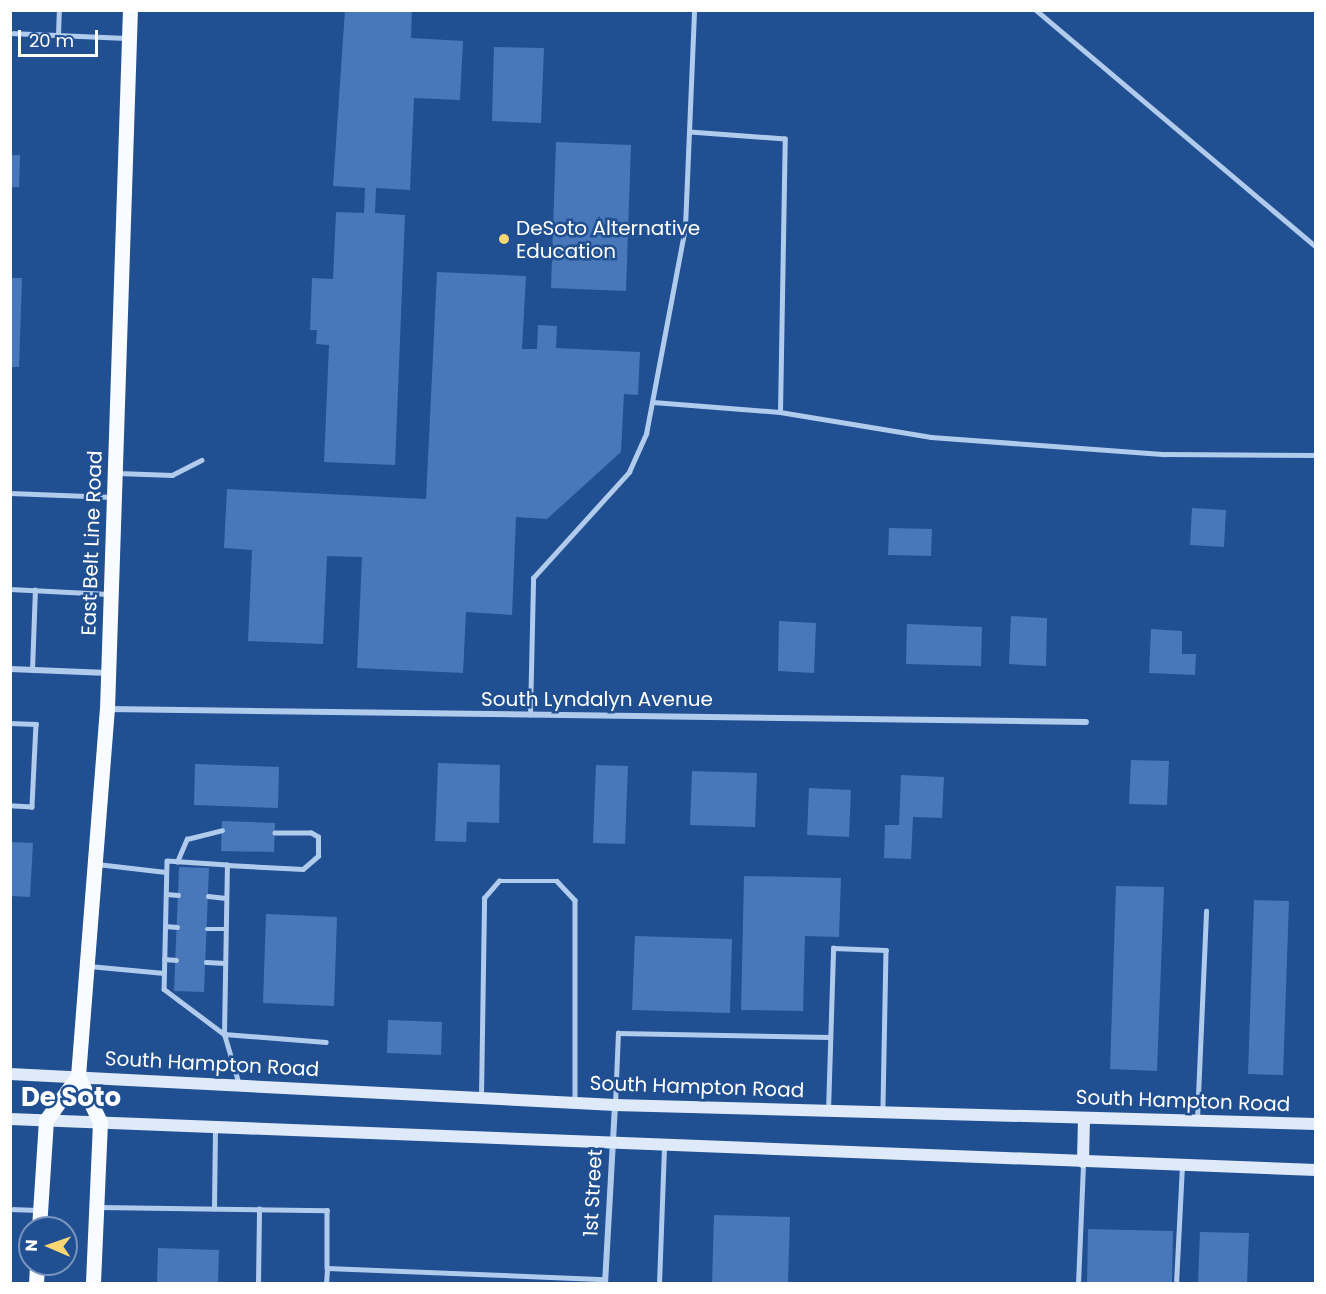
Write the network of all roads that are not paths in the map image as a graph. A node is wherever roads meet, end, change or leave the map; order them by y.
1 (59, 10) edge
2 (130, 10) edge
3 (694, 10) edge
4 (1036, 10) edge
5 (10, 33) edge
6 (58, 36) junction
7 (129, 38) junction
8 (690, 132) junction
9 (1316, 247) edge
10 (653, 402) junction
11 (780, 411) junction
12 (1316, 455) edge
13 (201, 460) dead end
14 (115, 473) junction
15 (10, 493) edge
16 (114, 497) junction
17 (10, 589) edge
18 (35, 590) junction
19 (111, 594) junction
20 (10, 669) edge
21 (32, 670) junction
22 (109, 673) junction
23 (107, 709) junction
24 (530, 716) junction
25 (1086, 722) dead end
26 (10, 723) edge
27 (10, 806) edge
28 (222, 830) dead end
29 (275, 833) dead end
30 (177, 862) junction
31 (93, 864) junction
32 (227, 865) junction
33 (166, 872) junction
34 (165, 894) junction
35 (178, 895) dead end
36 (208, 896) dead end
37 (226, 898) junction
38 (1206, 911) dead end
39 (165, 926) junction
40 (177, 927) dead end
41 (207, 928) dead end
42 (225, 929) junction
43 (164, 959) junction
44 (176, 960) dead end
45 (206, 962) dead end
46 (225, 963) junction
47 (86, 966) junction
48 (164, 973) junction
49 (224, 1034) junction
50 (830, 1037) junction
51 (326, 1041) dead end
52 (10, 1074) edge
53 (78, 1076) junction
54 (239, 1085) junction
55 (481, 1098) junction
56 (575, 1103) junction
57 (615, 1105) junction
58 (828, 1111) junction
59 (883, 1112) junction
60 (1084, 1118) junction
61 (10, 1119) edge
62 (46, 1120) junction
63 (1197, 1121) junction
64 (100, 1122) junction
65 (1316, 1124) edge
66 (215, 1127) junction
67 (611, 1145) junction
68 (664, 1148) junction
69 (1083, 1162) junction
70 (1182, 1165) junction
71 (1316, 1170) edge
72 (96, 1207) junction
73 (10, 1209) edge
74 (214, 1209) junction
75 (259, 1209) junction
76 (40, 1210) junction
77 (40, 1216) edge
78 (327, 1268) junction
79 (537, 1277) junction
80 (605, 1281) edge
81 (93, 1284) edge
82 (258, 1284) edge
83 (326, 1284) edge
84 (537, 1284) edge
85 (659, 1284) edge
86 (1078, 1284) edge
87 (1176, 1284) edge

1 - 6 lane
2 - 7 main road, East Belt Line Road
3 - 8 lane
4 - 9 lane
5 - 6 lane
6 - 7 lane
7 - 14 main road, East Belt Line Road
8 - 10 lane
8 - 11 lane
10 - 11 lane
10 - 24 lane
11 - 12 lane
13 - 14 lane
14 - 16 main road, East Belt Line Road
15 - 16 lane
16 - 19 main road, East Belt Line Road
17 - 18 lane
18 - 19 lane
18 - 21 lane
19 - 22 main road, East Belt Line Road
20 - 21 street
21 - 22 street
22 - 23 main road, East Belt Line Road
23 - 24 street, South Lyndalyn Avenue
23 - 31 main road, East Belt Line Road
24 - 25 street, South Lyndalyn Avenue
26 - 27 lane
28 - 30 lane
29 - 32 lane
30 - 32 lane
30 - 33 lane
31 - 33 lane
31 - 47 main road, East Belt Line Road
32 - 37 lane
33 - 34 lane
34 - 35 lane
34 - 39 lane
36 - 37 lane
37 - 42 lane
38 - 63 lane
39 - 40 lane
39 - 43 lane
41 - 42 lane
42 - 46 lane
43 - 44 lane
43 - 48 lane
45 - 46 lane
46 - 49 lane
47 - 48 lane
47 - 53 main road, East Belt Line Road
48 - 49 lane
49 - 51 lane
49 - 54 lane
50 - 57 lane
50 - 58 lane
50 - 59 lane
52 - 53 main road, South Hampton Road
53 - 54 main road, South Hampton Road
53 - 62 main road
53 - 64 main road
54 - 55 main road, South Hampton Road
55 - 56 main road, South Hampton Road
55 - 56 lane
56 - 57 main road, South Hampton Road
57 - 58 main road, South Hampton Road
57 - 67 street, 1st Street
58 - 59 main road, South Hampton Road
59 - 60 main road, South Hampton Road
60 - 63 main road, South Hampton Road
60 - 69 main road
61 - 62 main road
62 - 64 main road
62 - 76 main road
63 - 65 main road, South Hampton Road
64 - 66 main road
64 - 72 main road
66 - 67 main road
66 - 74 lane
67 - 68 main road
67 - 80 street, 1st Street
68 - 69 main road
68 - 85 lane
69 - 70 main road
69 - 86 lane
70 - 71 main road
70 - 87 lane
72 - 74 lane
72 - 81 main road
73 - 76 lane
74 - 75 lane
75 - 78 lane
75 - 82 lane
76 - 77 main road
78 - 79 lane
78 - 83 lane
79 - 80 lane
79 - 84 lane

